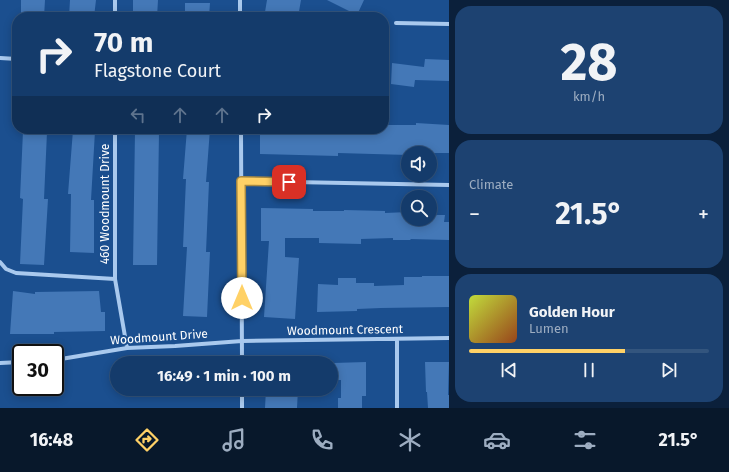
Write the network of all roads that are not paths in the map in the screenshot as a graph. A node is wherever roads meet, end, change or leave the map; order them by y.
1 (115, 0) edge
2 (240, 0) edge
3 (115, 12) edge
4 (240, 12) edge
5 (396, 22) dead end
6 (449, 24) edge
7 (0, 58) edge
8 (12, 59) edge
9 (115, 134) edge
10 (241, 134) edge
11 (241, 181) junction
12 (449, 185) edge
13 (0, 262) edge
14 (115, 279) junction
15 (449, 338) edge
16 (397, 339) junction
17 (242, 341) junction
18 (127, 348) junction
19 (242, 356) edge
20 (64, 358) edge
21 (12, 362) edge
22 (0, 363) edge
23 (242, 396) edge
24 (242, 408) edge
25 (397, 408) edge

1 - 3 street
2 - 4 street
5 - 6 street
7 - 8 street
9 - 14 street, 460 Woodmount Drive
10 - 11 street
11 - 12 street
11 - 17 street
13 - 14 street, 460 Woodmount Drive
14 - 18 street, 460 Woodmount Drive
15 - 16 street, Woodmount Crescent
16 - 17 street, Woodmount Crescent
16 - 25 street
17 - 18 street, Woodmount Drive
17 - 19 street
18 - 20 street, Woodmount Drive
21 - 22 street
23 - 24 street

